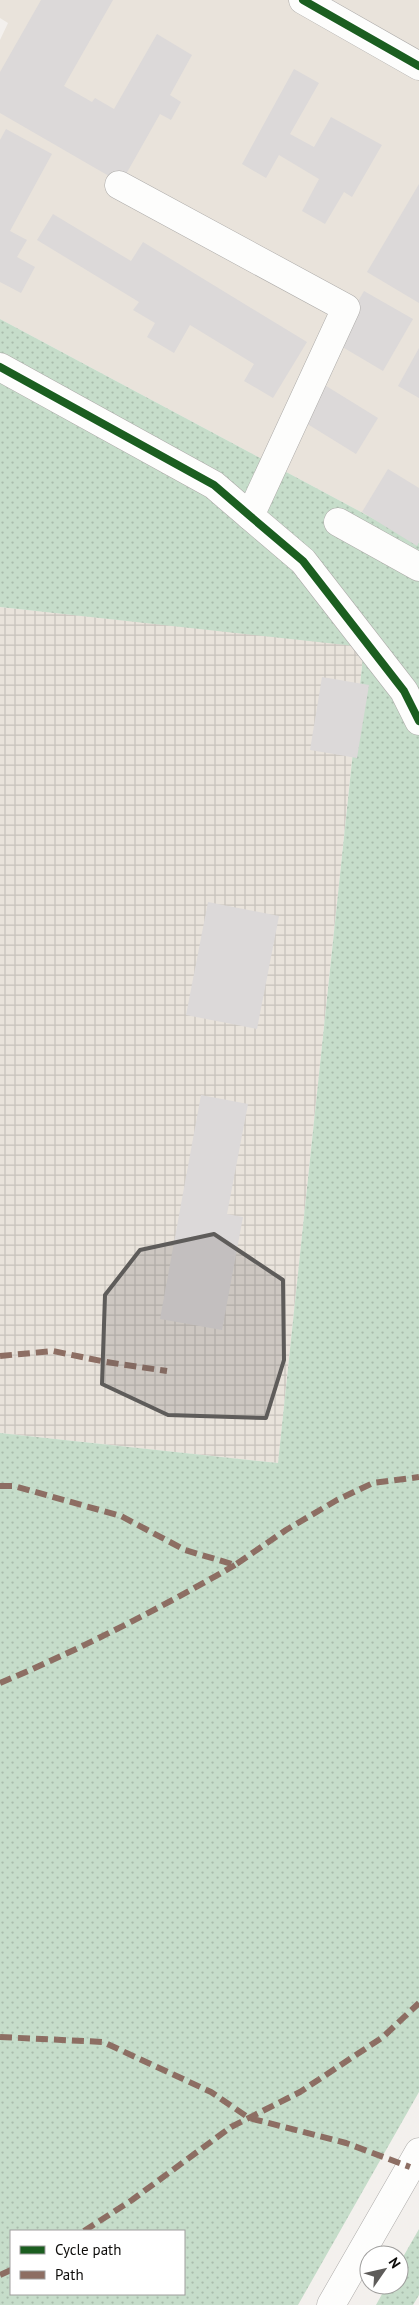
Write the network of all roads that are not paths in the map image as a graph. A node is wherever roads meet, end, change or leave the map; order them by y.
1 (303, 0) edge
2 (419, 66) edge
3 (119, 185) dead end
4 (0, 367) edge
5 (250, 516) junction
6 (338, 522) dead end
7 (419, 566) edge
8 (419, 720) edge
9 (419, 2152) edge
10 (331, 2305) edge

1 - 2 main road
3 - 5 main road
4 - 5 main road
5 - 8 main road
6 - 7 main road
9 - 10 main road

